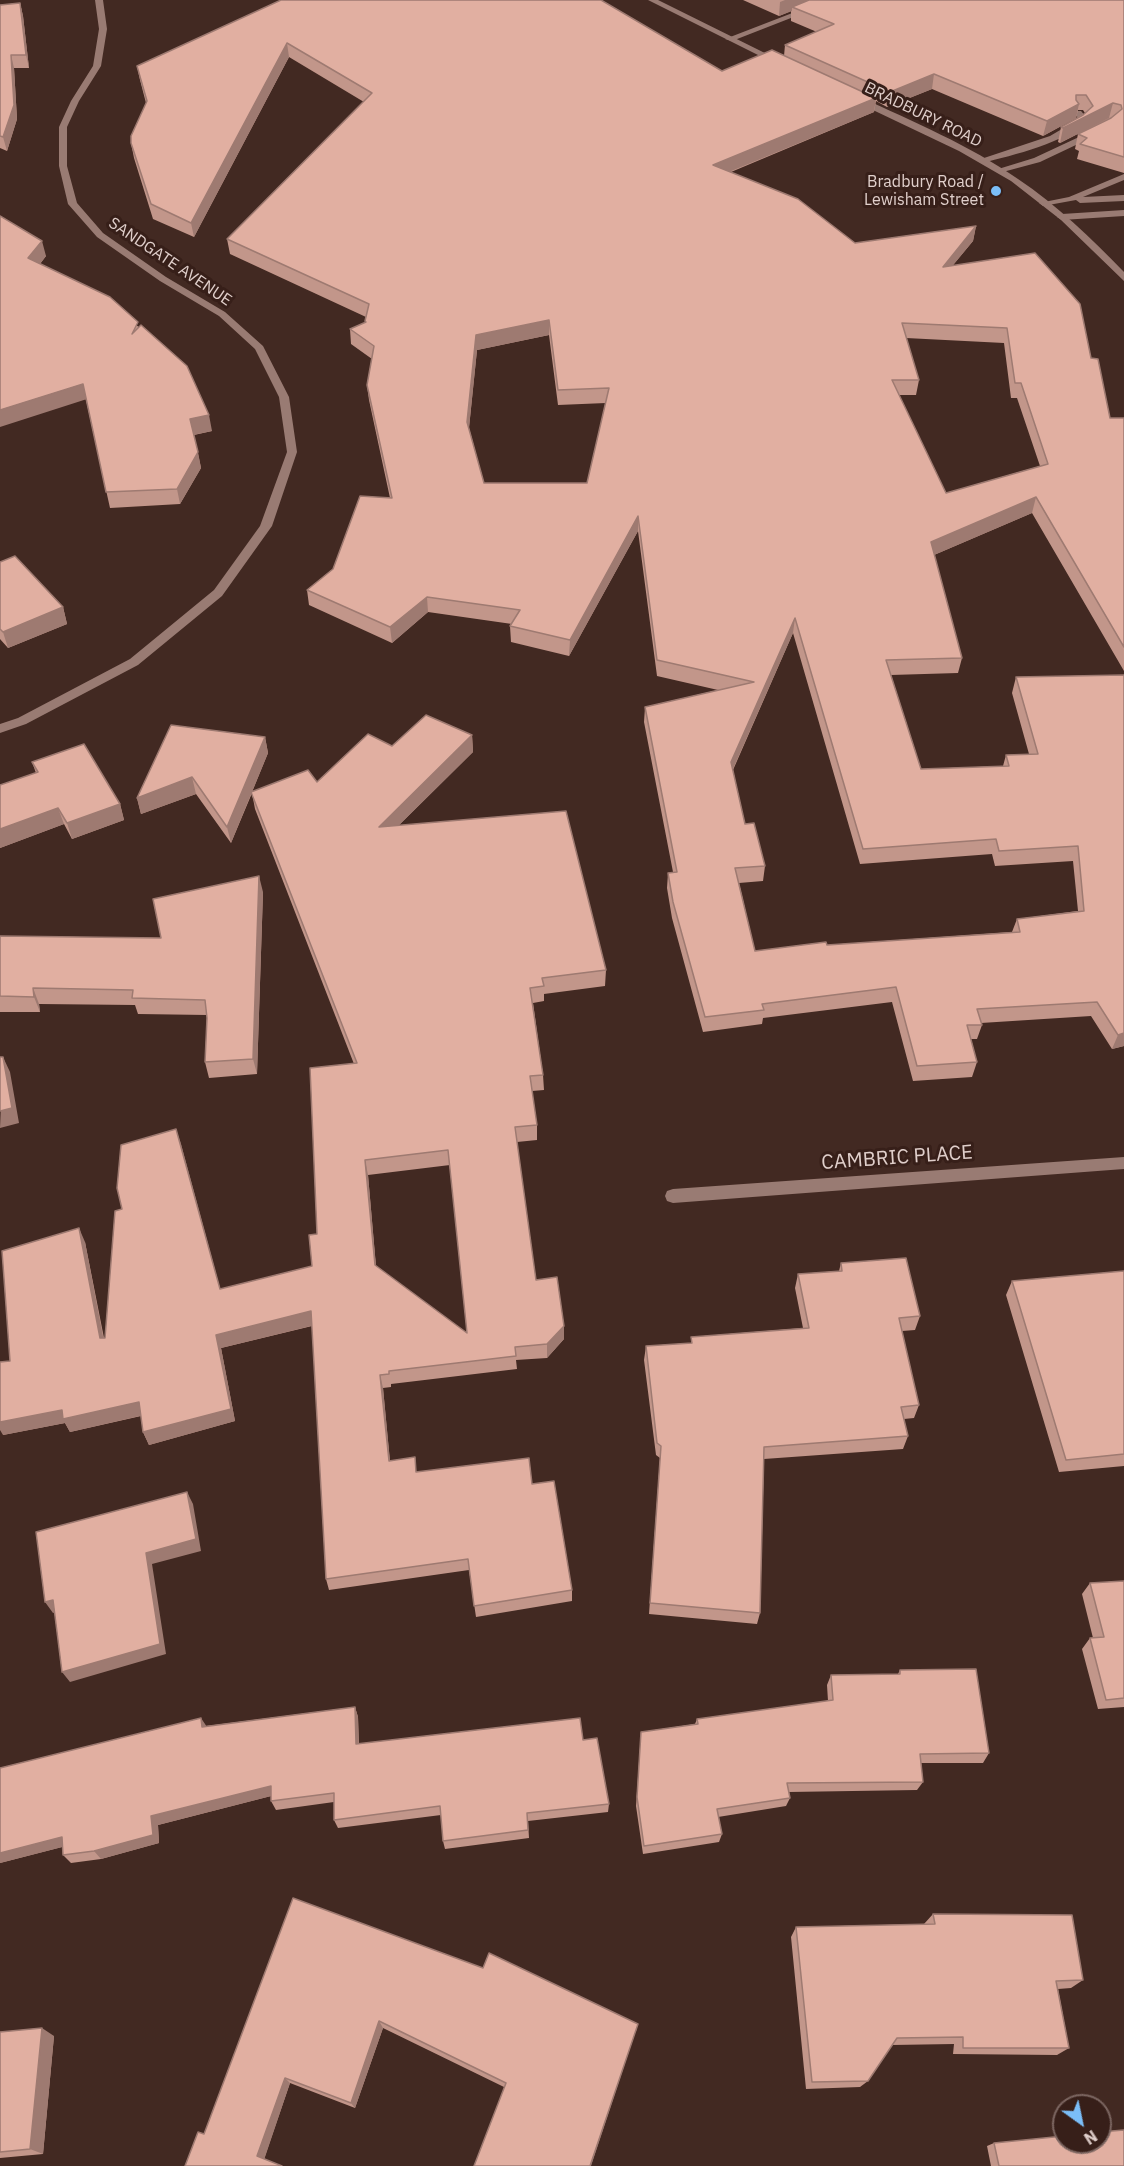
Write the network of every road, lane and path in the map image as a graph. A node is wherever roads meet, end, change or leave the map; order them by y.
1 (99, 0) edge
2 (652, 0) edge
3 (832, 0) edge
4 (729, 39) junction
5 (783, 64) edge
6 (848, 95) edge
7 (1078, 113) edge
8 (1104, 127) edge
9 (982, 160) junction
10 (999, 170) junction
11 (1124, 177) edge
12 (1071, 198) junction
13 (1124, 198) edge
14 (1043, 203) junction
15 (1124, 213) edge
16 (1062, 218) junction
17 (1124, 278) edge
18 (0, 729) edge
19 (1124, 1163) edge
20 (673, 1196) dead end

1 - 18 street, SANDGATE AVENUE
2 - 4 street
3 - 4 street
4 - 5 street
6 - 9 street, BRADBURY ROAD
7 - 9 street
8 - 10 street
9 - 10 street, BRADBURY ROAD
10 - 14 street, BRADBURY ROAD
11 - 12 street
12 - 13 street
12 - 14 street
14 - 16 street, BRADBURY ROAD
15 - 16 street
16 - 17 street, BRADBURY ROAD
19 - 20 street, CAMBRIC PLACE

